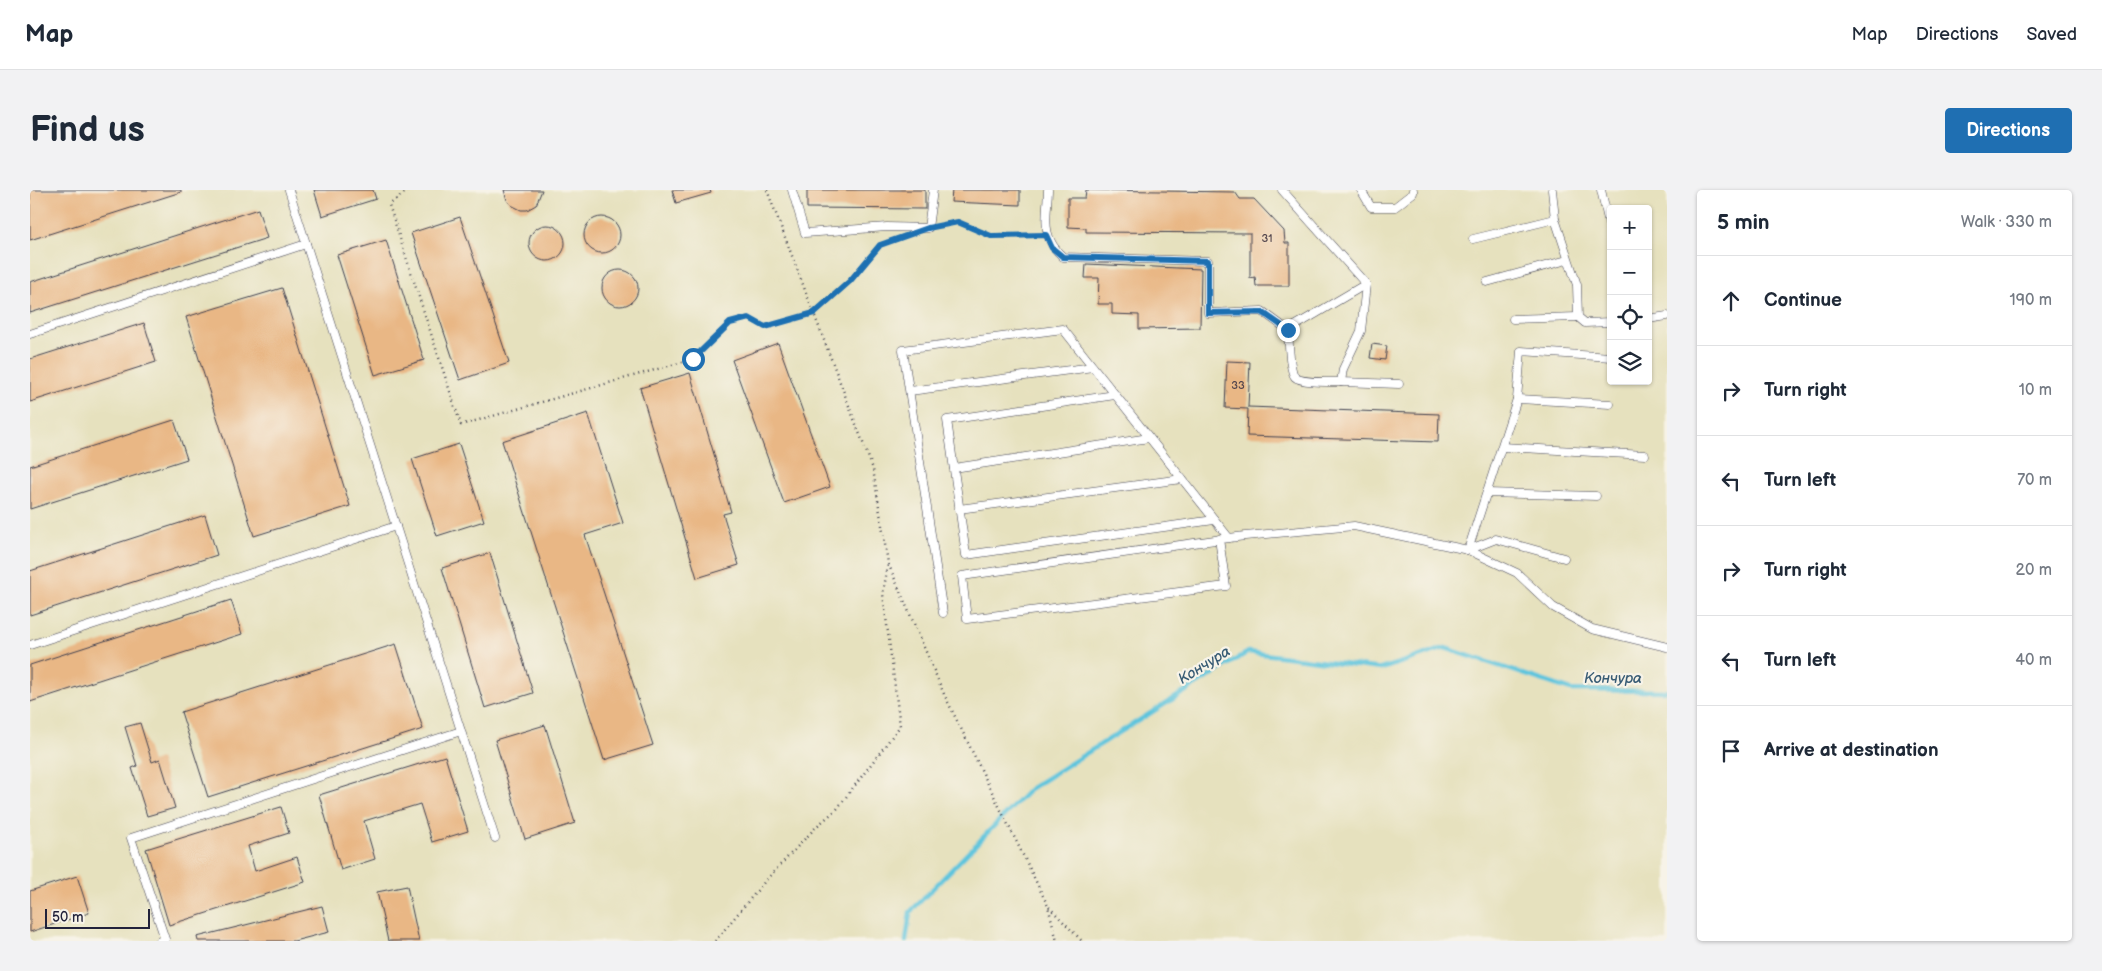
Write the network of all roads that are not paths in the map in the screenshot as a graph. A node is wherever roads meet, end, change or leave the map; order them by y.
1 (289, 190) edge
2 (792, 190) edge
3 (933, 190) edge
4 (1048, 190) edge
5 (1282, 190) edge
6 (1361, 190) edge
7 (1413, 190) edge
8 (1552, 190) edge
9 (1601, 190) edge
10 (1607, 215) edge
11 (1555, 219) junction
12 (1473, 239) dead end
13 (306, 244) junction
14 (1567, 260) junction
15 (1487, 282) dead end
16 (1366, 284) junction
17 (1667, 316) edge
18 (1578, 317) junction
19 (1652, 318) edge
20 (1513, 319) dead end
21 (1607, 322) edge
22 (1288, 330) junction
23 (30, 334) edge
24 (1607, 357) edge
25 (1093, 367) junction
26 (1341, 382) junction
27 (1399, 384) dead end
28 (910, 391) junction
29 (1115, 395) junction
30 (1517, 399) junction
31 (1610, 404) dead end
32 (1149, 438) junction
33 (1503, 447) junction
34 (1646, 455) dead end
35 (954, 468) junction
36 (1182, 479) junction
37 (1487, 493) junction
38 (1596, 496) dead end
39 (959, 509) junction
40 (1214, 520) junction
41 (396, 526) junction
42 (1229, 538) junction
43 (1220, 540) junction
44 (1468, 550) junction
45 (1564, 558) dead end
46 (943, 613) dead end
47 (30, 644) edge
48 (1667, 647) edge
49 (461, 731) junction
50 (495, 838) dead end
51 (160, 941) edge

1 - 13 lane
2 - 3 lane
4 - 22 lane
5 - 16 lane
6 - 7 lane
8 - 11 lane
9 - 10 lane
11 - 12 lane
11 - 14 lane
13 - 23 lane
13 - 41 lane
14 - 15 lane
14 - 18 lane
16 - 22 lane
16 - 26 lane
17 - 19 lane
18 - 20 lane
18 - 21 lane
22 - 26 lane
24 - 30 lane
25 - 28 lane
25 - 28 lane
25 - 29 lane
26 - 27 lane
28 - 46 lane
29 - 32 lane
29 - 35 lane
30 - 31 lane
30 - 33 lane
32 - 35 lane
32 - 36 lane
33 - 34 lane
33 - 37 lane
35 - 39 lane
36 - 39 lane
36 - 40 lane
37 - 38 lane
37 - 44 lane
39 - 40 lane
40 - 42 lane
41 - 47 lane
41 - 49 lane
42 - 43 lane
42 - 44 lane
43 - 43 lane
44 - 45 lane
44 - 48 lane
49 - 50 lane
49 - 51 lane

